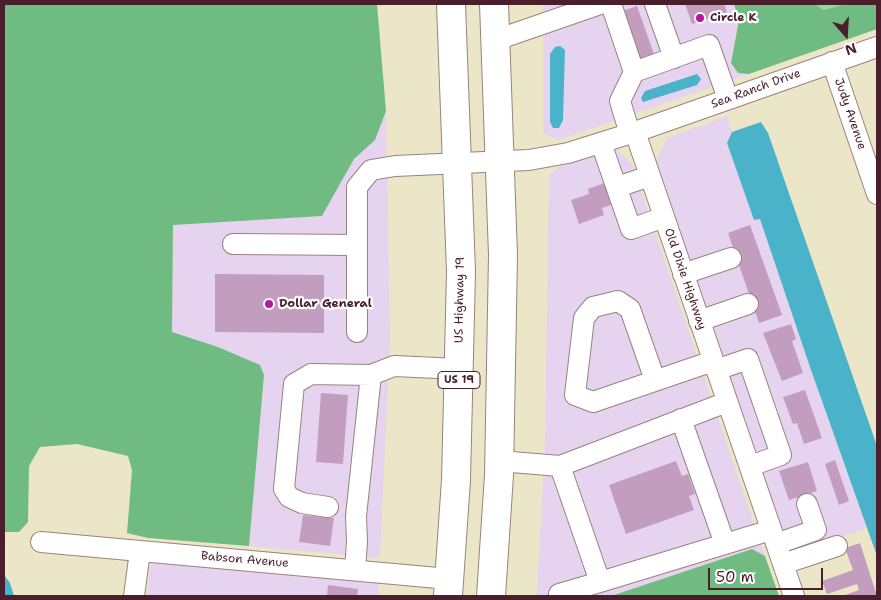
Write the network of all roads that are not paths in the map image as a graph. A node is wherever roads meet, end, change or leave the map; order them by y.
1 (451, 4) edge
2 (494, 4) edge
3 (600, 4) edge
4 (611, 4) edge
5 (655, 4) edge
6 (496, 40) junction
7 (877, 47) edge
8 (674, 58) junction
9 (832, 62) junction
10 (634, 72) junction
11 (728, 99) junction
12 (632, 133) junction
13 (602, 142) junction
14 (501, 161) junction
15 (458, 163) junction
16 (650, 176) junction
17 (617, 187) junction
18 (877, 194) edge
19 (664, 217) junction
20 (233, 244) dead end
21 (356, 245) junction
22 (731, 258) dead end
23 (683, 274) junction
24 (748, 304) dead end
25 (700, 321) junction
26 (357, 332) dead end
27 (715, 365) junction
28 (459, 370) junction
29 (371, 375) junction
30 (655, 380) junction
31 (727, 402) junction
32 (681, 419) junction
33 (499, 462) junction
34 (560, 466) junction
35 (750, 466) junction
36 (807, 504) dead end
37 (328, 507) dead end
38 (774, 537) junction
39 (41, 542) dead end
40 (725, 544) junction
41 (837, 546) dead end
42 (140, 551) junction
43 (783, 564) junction
44 (355, 570) junction
45 (600, 582) junction
46 (453, 590) edge
47 (559, 594) dead end
48 (134, 596) edge
49 (492, 596) edge
50 (794, 596) edge

1 - 15 highway, US Highway 19 / US 19
2 - 6 highway
3 - 6 street
4 - 10 street
5 - 8 street
6 - 14 highway
7 - 9 street, Sea Ranch Drive
8 - 10 street
8 - 11 street
9 - 11 street, Sea Ranch Drive
9 - 18 street, Judy Avenue
10 - 12 street, Old Dixie Highway
11 - 12 street, Sea Ranch Drive
12 - 13 street
12 - 16 street, Old Dixie Highway
13 - 14 street
13 - 17 street
14 - 15 street
14 - 33 highway
15 - 21 street
15 - 28 highway, US Highway 19 / US 19
16 - 17 street
16 - 19 street, Old Dixie Highway
17 - 19 street
19 - 23 street, Old Dixie Highway
20 - 21 street
21 - 26 street
22 - 23 street
23 - 25 street, Old Dixie Highway
24 - 25 street
25 - 27 street, Old Dixie Highway
27 - 30 street
27 - 31 street, Old Dixie Highway
27 - 35 street
28 - 29 street
28 - 46 highway, US Highway 19 / US 19
29 - 37 street
29 - 44 street
30 - 30 street
31 - 32 street
31 - 35 street, Old Dixie Highway
32 - 34 street
32 - 40 street
33 - 34 street
33 - 49 highway
34 - 45 street
35 - 38 street, Old Dixie Highway
36 - 38 street
38 - 40 street
38 - 43 street, Old Dixie Highway
39 - 42 street, Babson Avenue
40 - 45 street
41 - 43 street
42 - 44 street, Babson Avenue
42 - 48 street
43 - 50 street, Old Dixie Highway
44 - 46 street, Babson Avenue
45 - 47 street

